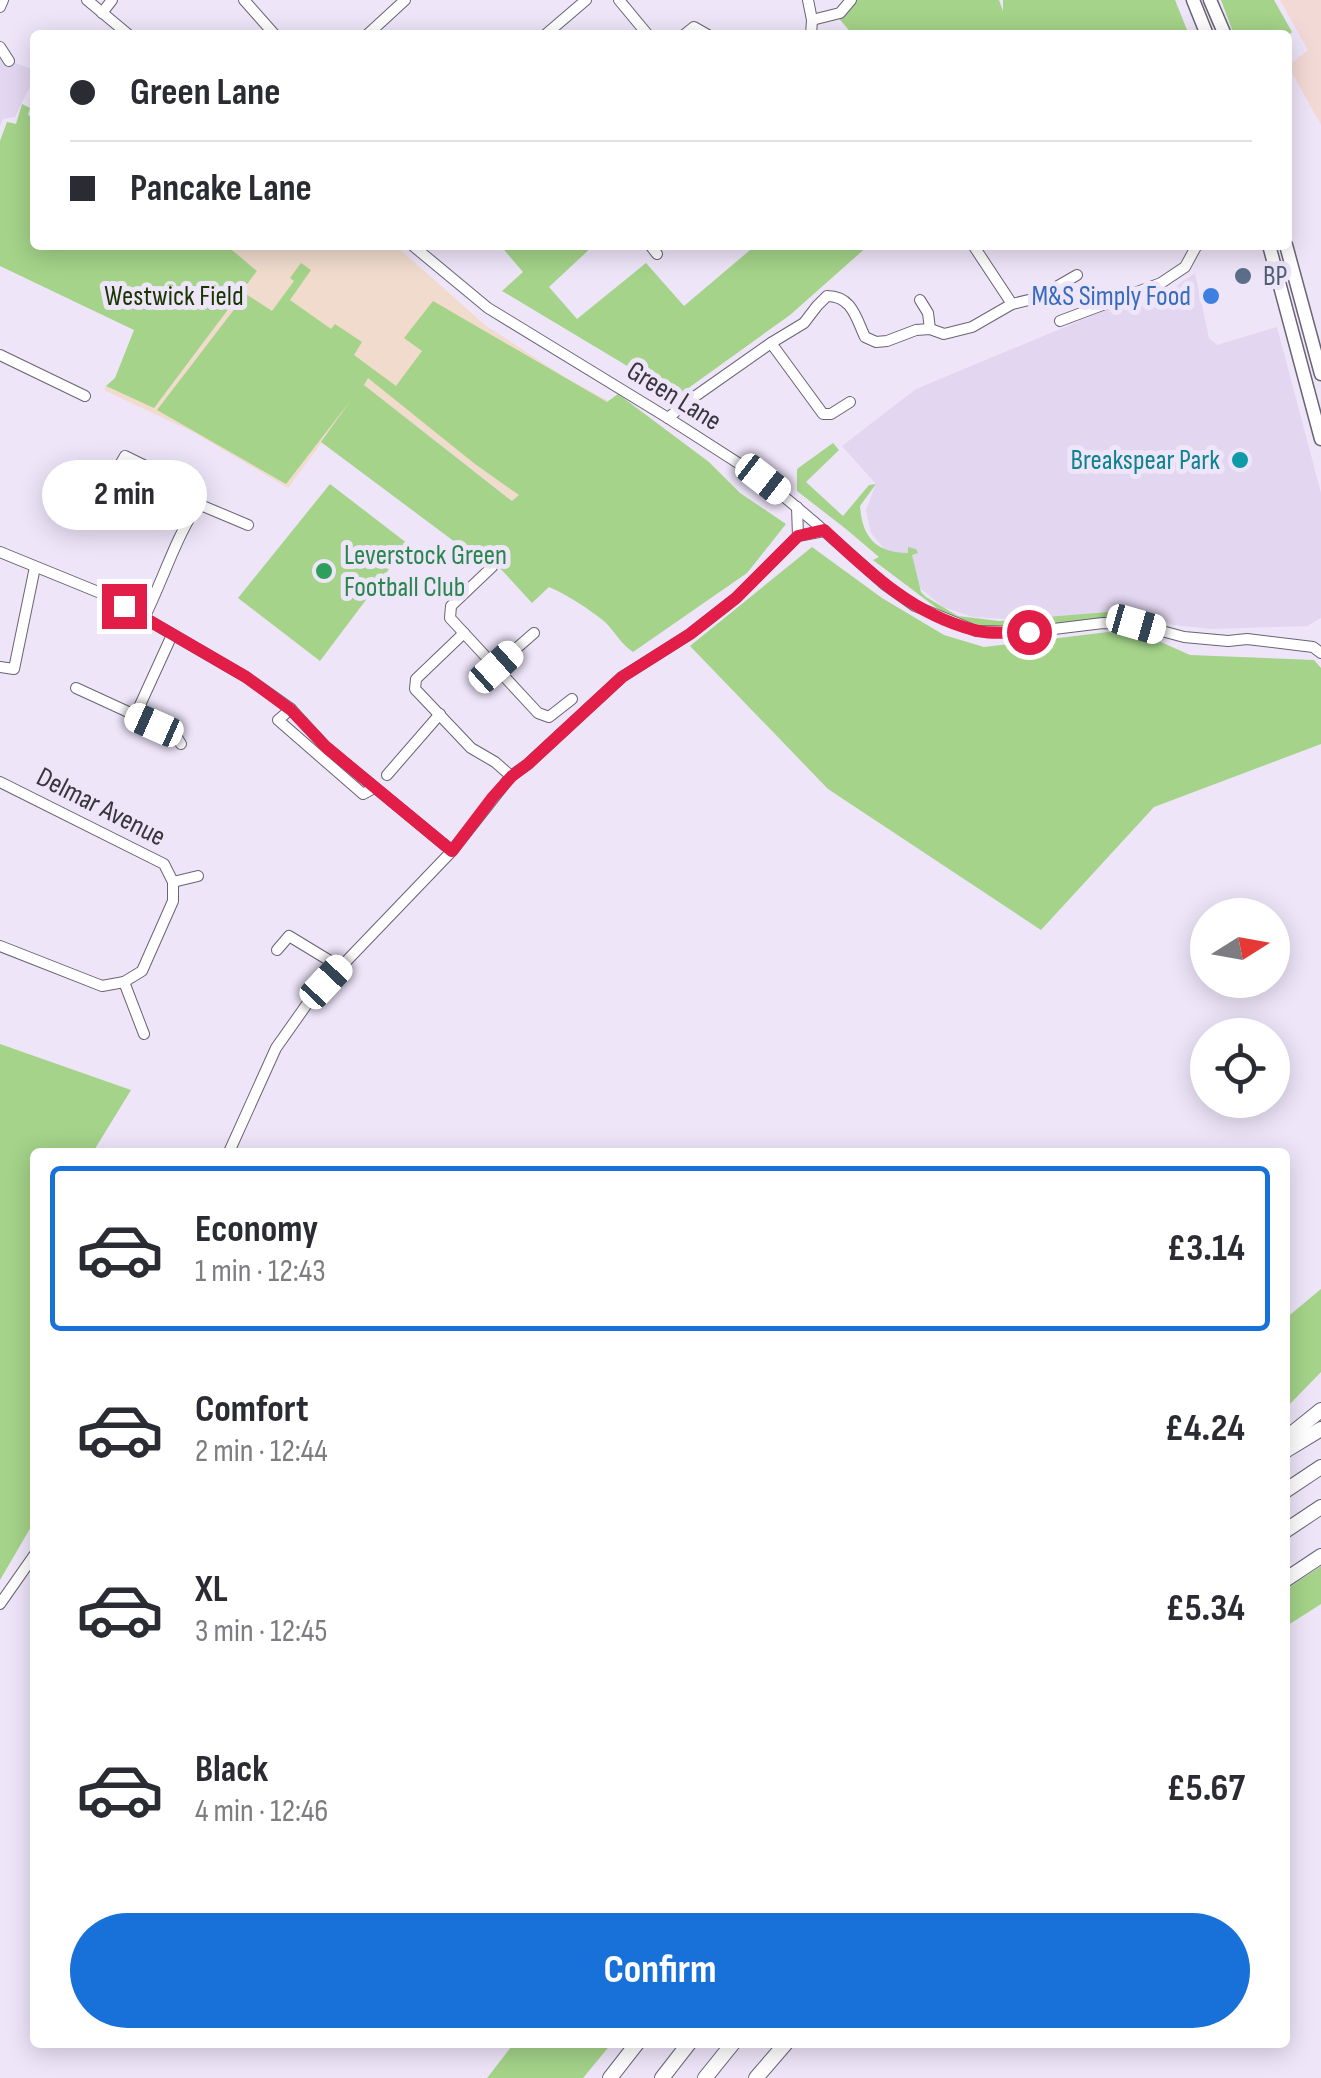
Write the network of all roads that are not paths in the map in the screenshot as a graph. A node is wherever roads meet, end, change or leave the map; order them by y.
1 (3, 0) edge
2 (86, 0) edge
3 (112, 0) edge
4 (244, 0) edge
5 (405, 0) edge
6 (586, 0) edge
7 (619, 0) edge
8 (808, 0) edge
9 (851, 0) edge
10 (1194, 0) edge
11 (1210, 0) edge
12 (0, 7) edge
13 (102, 13) junction
14 (812, 20) junction
15 (124, 30) edge
16 (271, 30) edge
17 (372, 30) edge
18 (551, 30) edge
19 (644, 30) edge
20 (811, 30) edge
21 (1205, 30) edge
22 (1223, 30) edge
23 (0, 48) edge
24 (9, 60) dead end
25 (418, 250) edge
26 (976, 250) edge
27 (1194, 250) edge
28 (1270, 250) edge
29 (1287, 250) edge
30 (1077, 276) dead end
31 (920, 300) dead end
32 (1012, 304) junction
33 (1060, 321) dead end
34 (930, 329) junction
35 (772, 343) junction
36 (0, 355) edge
37 (1321, 374) edge
38 (85, 396) dead end
39 (850, 402) dead end
40 (668, 418) junction
41 (1321, 439) edge
42 (198, 504) junction
43 (797, 507) junction
44 (90, 516) dead end
45 (248, 525) dead end
46 (824, 530) junction
47 (798, 536) junction
48 (0, 552) edge
49 (35, 567) junction
50 (492, 568) dead end
51 (144, 618) junction
52 (534, 632) dead end
53 (464, 633) junction
54 (172, 635) junction
55 (1318, 648) edge
56 (496, 667) junction
57 (0, 668) edge
58 (76, 688) dead end
59 (572, 699) dead end
60 (440, 714) junction
61 (135, 716) junction
62 (180, 744) dead end
63 (387, 775) dead end
64 (512, 776) junction
65 (0, 782) edge
66 (452, 851) junction
67 (198, 876) dead end
68 (173, 882) junction
69 (0, 946) edge
70 (277, 950) dead end
71 (340, 967) junction
72 (124, 982) junction
73 (144, 1034) dead end
74 (231, 1148) edge
75 (1321, 1410) edge
76 (1321, 1430) edge
77 (1290, 1435) edge
78 (1290, 1448) edge
79 (1321, 1467) edge
80 (1290, 1488) edge
81 (1321, 1508) edge
82 (1290, 1528) edge
83 (1321, 1556) edge
84 (30, 1561) edge
85 (1290, 1577) edge
86 (0, 1604) edge
87 (633, 2048) edge
88 (685, 2048) edge
89 (729, 2048) edge
90 (782, 2048) edge
91 (792, 2048) edge
92 (610, 2078) edge
93 (662, 2078) edge
94 (705, 2078) edge
95 (756, 2078) edge
96 (769, 2078) edge

1 - 12 street
2 - 13 street
3 - 13 street
4 - 16 street
5 - 17 street
6 - 18 street
7 - 19 street
8 - 14 street
9 - 14 street
10 - 21 main road
11 - 22 main road
13 - 15 street
14 - 20 street
23 - 24 street
25 - 40 street, Green Lane
26 - 32 street
27 - 33 street
28 - 41 main road
29 - 37 main road
30 - 32 street
31 - 34 street
32 - 34 street
34 - 35 street
35 - 39 street
35 - 40 street
36 - 38 street
40 - 43 street, Green Lane
42 - 44 street
42 - 45 street
42 - 51 street
43 - 46 street, Green Lane
43 - 47 street
46 - 47 street
46 - 55 street, Green Lane
47 - 64 street
48 - 49 street
49 - 51 street
49 - 57 street
50 - 53 street
51 - 54 street
52 - 56 street
53 - 56 street
53 - 60 street
54 - 61 street
54 - 66 street
56 - 59 street
58 - 61 street
60 - 63 street
60 - 64 street
61 - 62 street
64 - 66 street
65 - 68 street, Delmar Avenue
66 - 71 street
67 - 68 street, Delmar Avenue
68 - 72 street, Delmar Avenue
69 - 72 street
70 - 71 street
71 - 74 street
72 - 73 street
75 - 77 highway
76 - 78 highway
79 - 80 highway
81 - 82 highway
83 - 85 highway
84 - 86 street
87 - 92 highway
88 - 93 highway
89 - 94 highway
90 - 95 highway
91 - 96 highway

